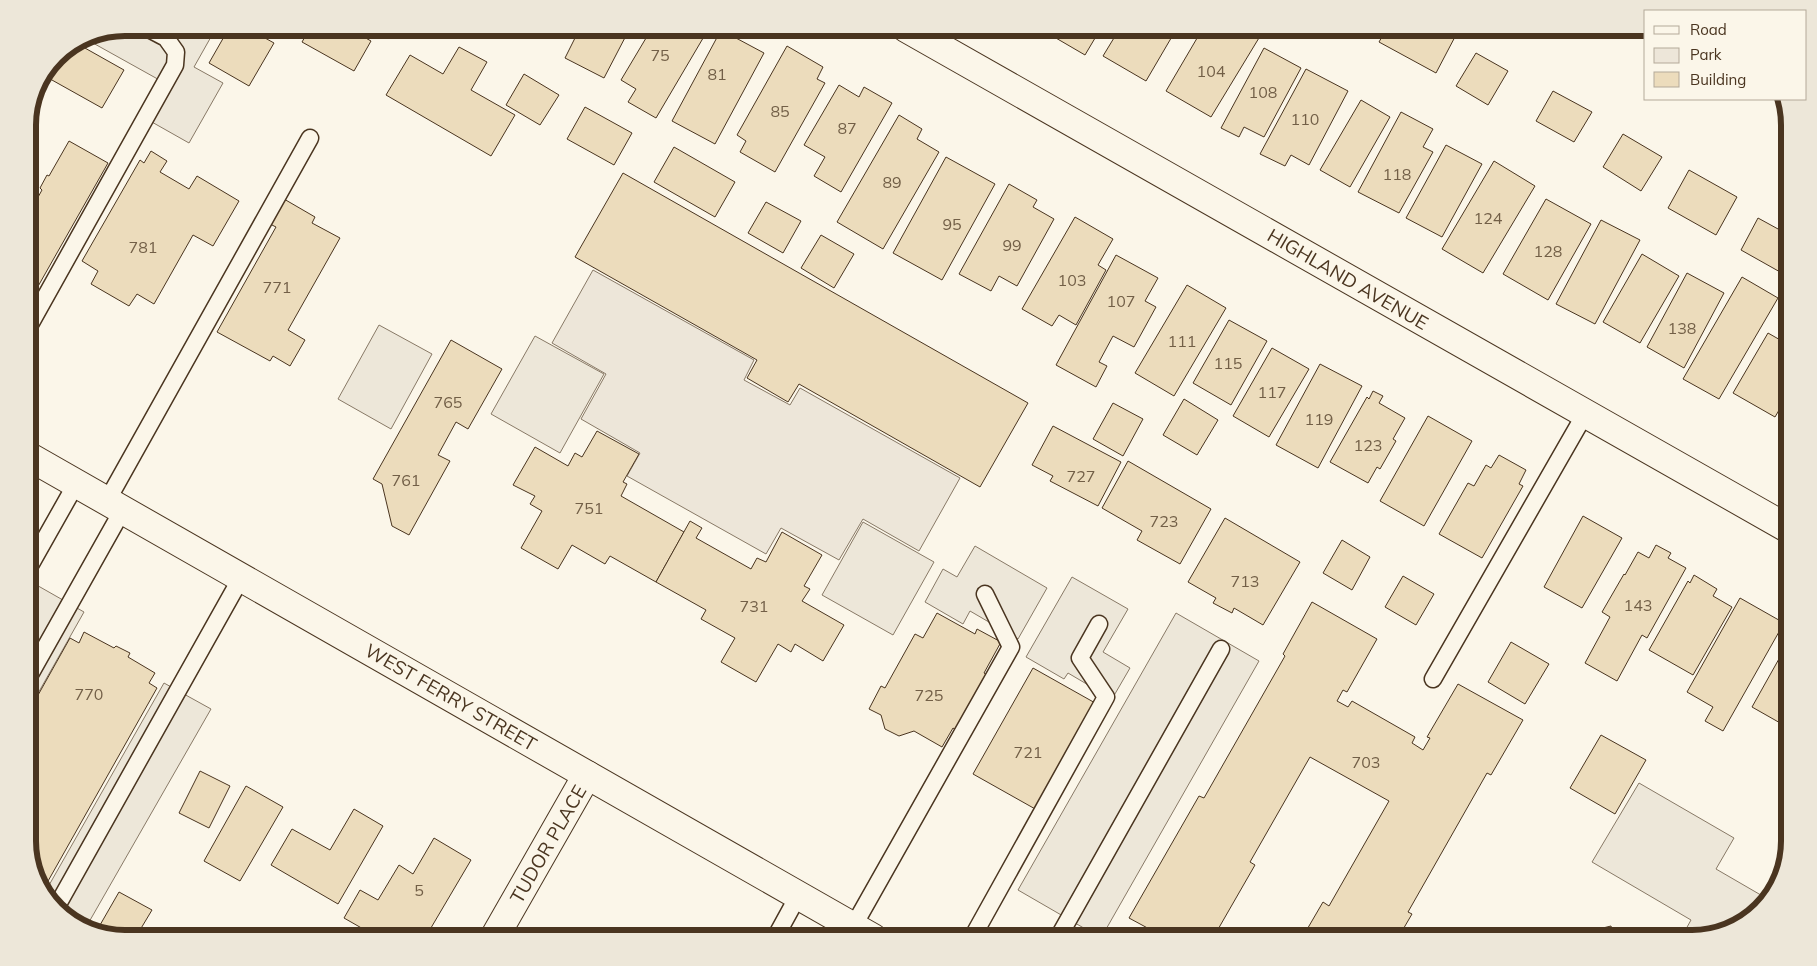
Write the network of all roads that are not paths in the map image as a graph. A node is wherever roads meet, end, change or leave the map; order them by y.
1 (162, 36) edge
2 (920, 36) edge
3 (310, 138) dead end
4 (36, 314) edge
5 (1585, 414) junction
6 (36, 461) edge
7 (76, 484) junction
8 (114, 506) junction
9 (1781, 524) edge
10 (36, 555) edge
11 (241, 578) junction
12 (985, 594) dead end
13 (1099, 624) dead end
14 (1221, 649) dead end
15 (36, 662) edge
16 (1434, 679) dead end
17 (587, 775) junction
18 (798, 896) junction
19 (60, 901) edge
20 (499, 930) edge
21 (779, 930) edge
22 (858, 930) edge
23 (865, 930) edge
24 (976, 930) edge
25 (1063, 930) edge

1 - 4 lane
2 - 5 street, HIGHLAND AVENUE
3 - 8 lane
5 - 9 street, HIGHLAND AVENUE
5 - 16 lane
6 - 7 street, WEST FERRY STREET
7 - 8 street, WEST FERRY STREET
7 - 10 lane
8 - 11 street, WEST FERRY STREET
8 - 15 lane
11 - 17 street, WEST FERRY STREET
11 - 19 lane
12 - 23 lane
13 - 24 lane
14 - 25 lane
17 - 18 street, WEST FERRY STREET
17 - 20 street, TUDOR PLACE
18 - 21 lane
18 - 22 street, WEST FERRY STREET

